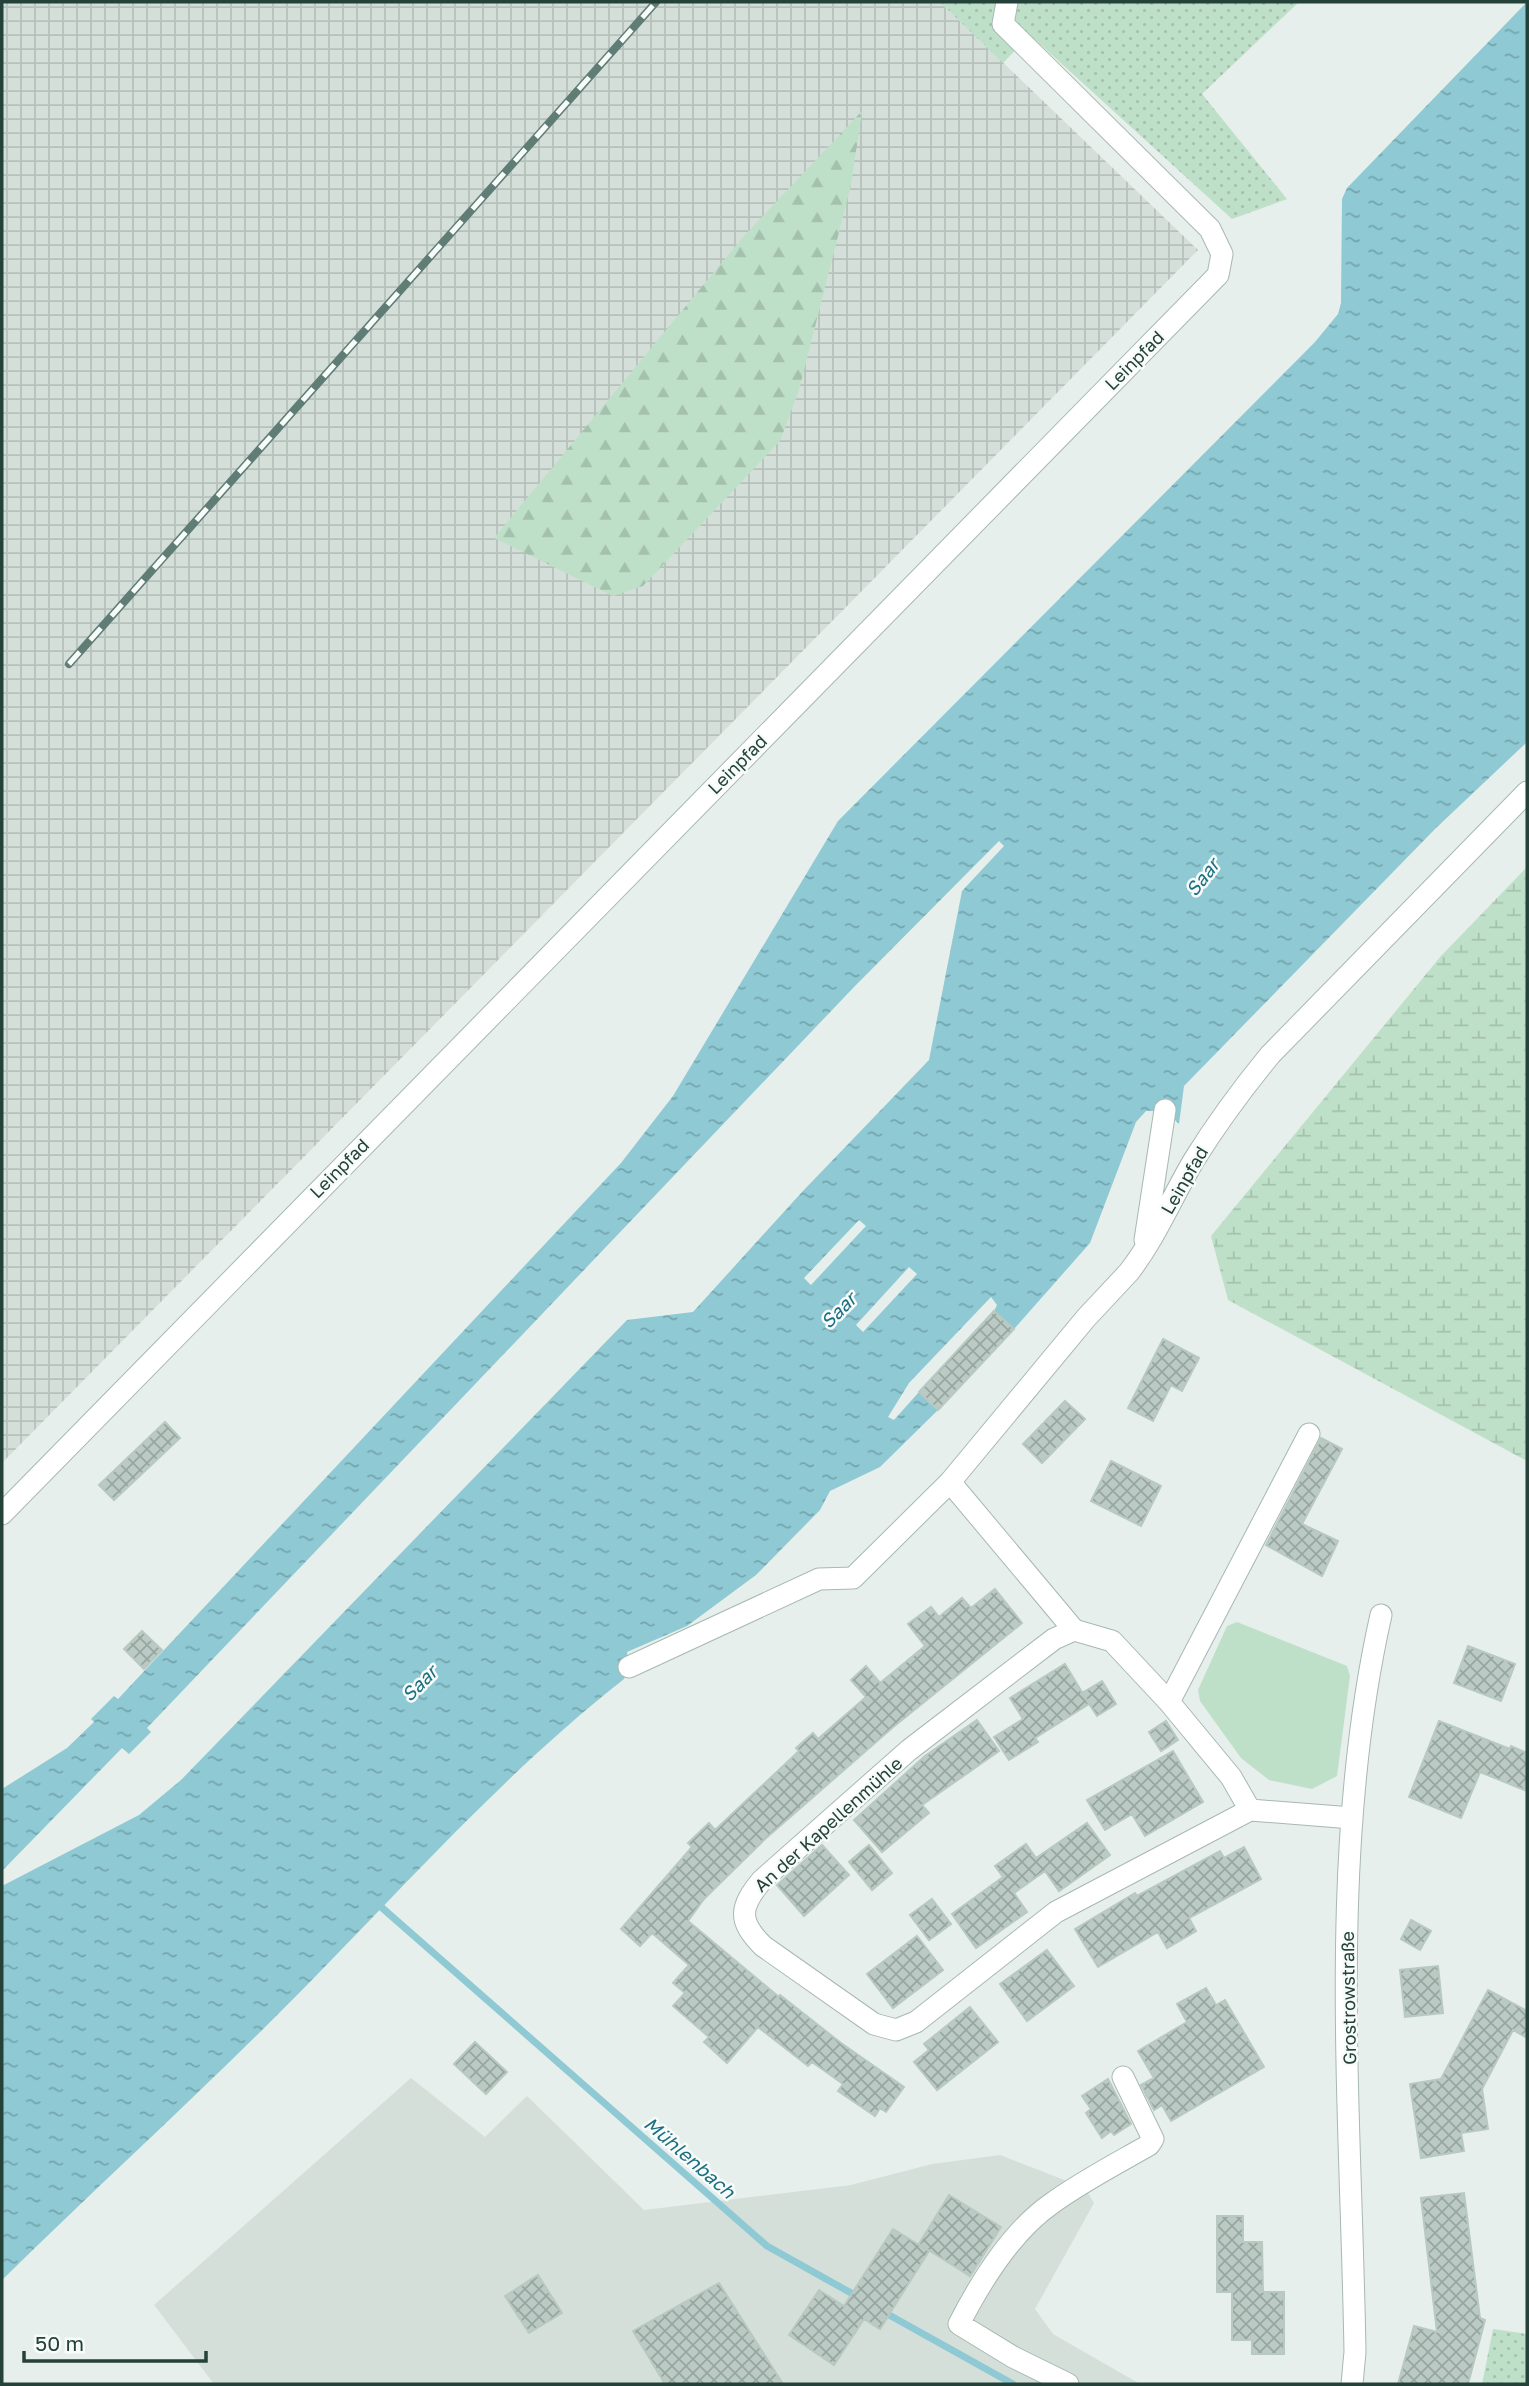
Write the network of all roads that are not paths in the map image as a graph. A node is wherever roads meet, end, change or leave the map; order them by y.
1 (1007, 2) edge
2 (1527, 792) edge
3 (1165, 1110) dead end
4 (1143, 1253) junction
5 (1309, 1434) dead end
6 (950, 1482) junction
7 (2, 1514) edge
8 (1381, 1615) dead end
9 (1074, 1629) junction
10 (629, 1667) dead end
11 (1169, 1702) junction
12 (1250, 1810) junction
13 (1352, 1818) junction
14 (1122, 2077) dead end
15 (1068, 2384) edge
16 (1352, 2384) edge

1 - 7 street, Leinpfad
2 - 4 street, Leinpfad
3 - 4 street
4 - 6 street, Leinpfad
5 - 11 street
6 - 9 street
6 - 10 street, Leinpfad
8 - 13 street, Grostrowstraße
9 - 11 street
9 - 12 street, An der Kapellenmühle
11 - 12 street
12 - 13 street
13 - 16 street, Grostrowstraße
14 - 15 street

